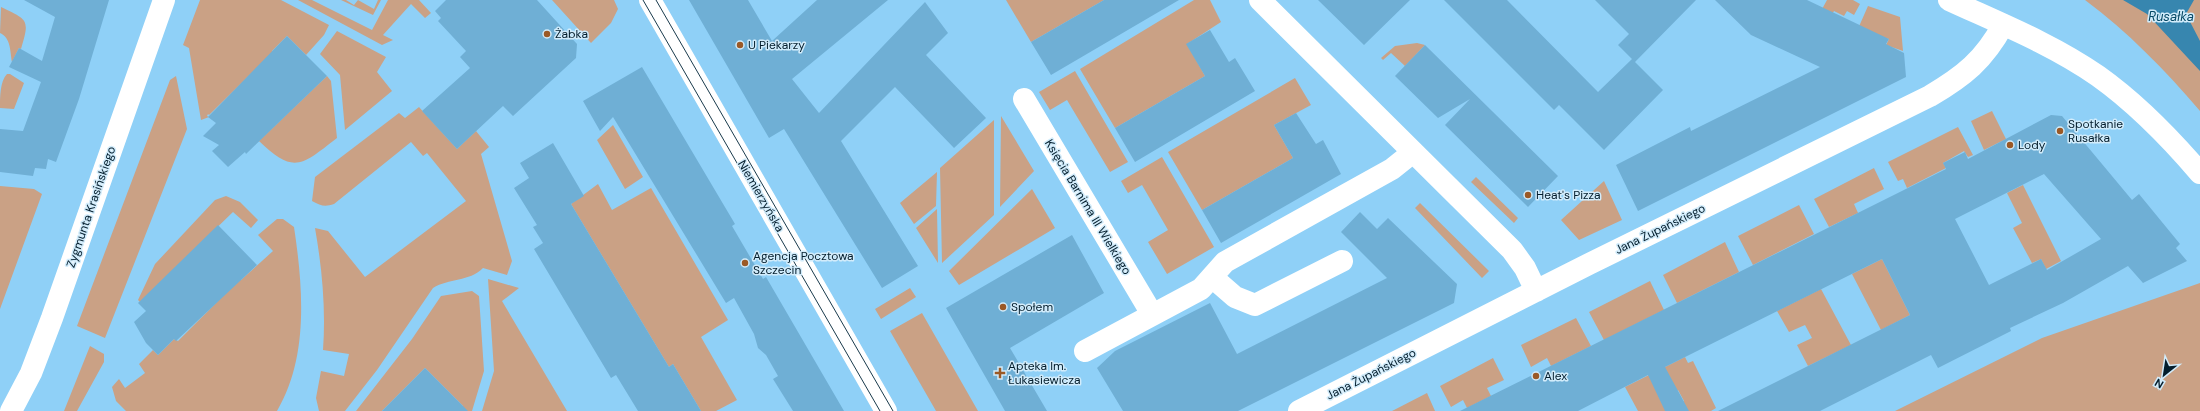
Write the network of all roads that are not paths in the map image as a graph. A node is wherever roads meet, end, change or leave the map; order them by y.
1 (164, 0) edge
2 (650, 0) edge
3 (1260, 0) edge
4 (1949, 0) edge
5 (2003, 25) junction
6 (1024, 100) dead end
7 (1412, 152) junction
8 (2200, 173) edge
9 (1342, 261) dead end
10 (1212, 277) junction
11 (1536, 291) junction
12 (1152, 314) junction
13 (1085, 351) dead end
14 (11, 411) edge
15 (886, 411) edge
16 (1299, 411) edge

1 - 14 street, Zygmunta Krasińskiego
2 - 15 street, Niemierzyńska
3 - 7 street
4 - 5 street
5 - 8 street
5 - 11 street, Jana Żupańskiego
6 - 12 street, Księcia Barnima III Wielkiego
7 - 10 street
7 - 11 street
9 - 10 street
10 - 12 street
11 - 16 street, Jana Żupańskiego
12 - 13 street

